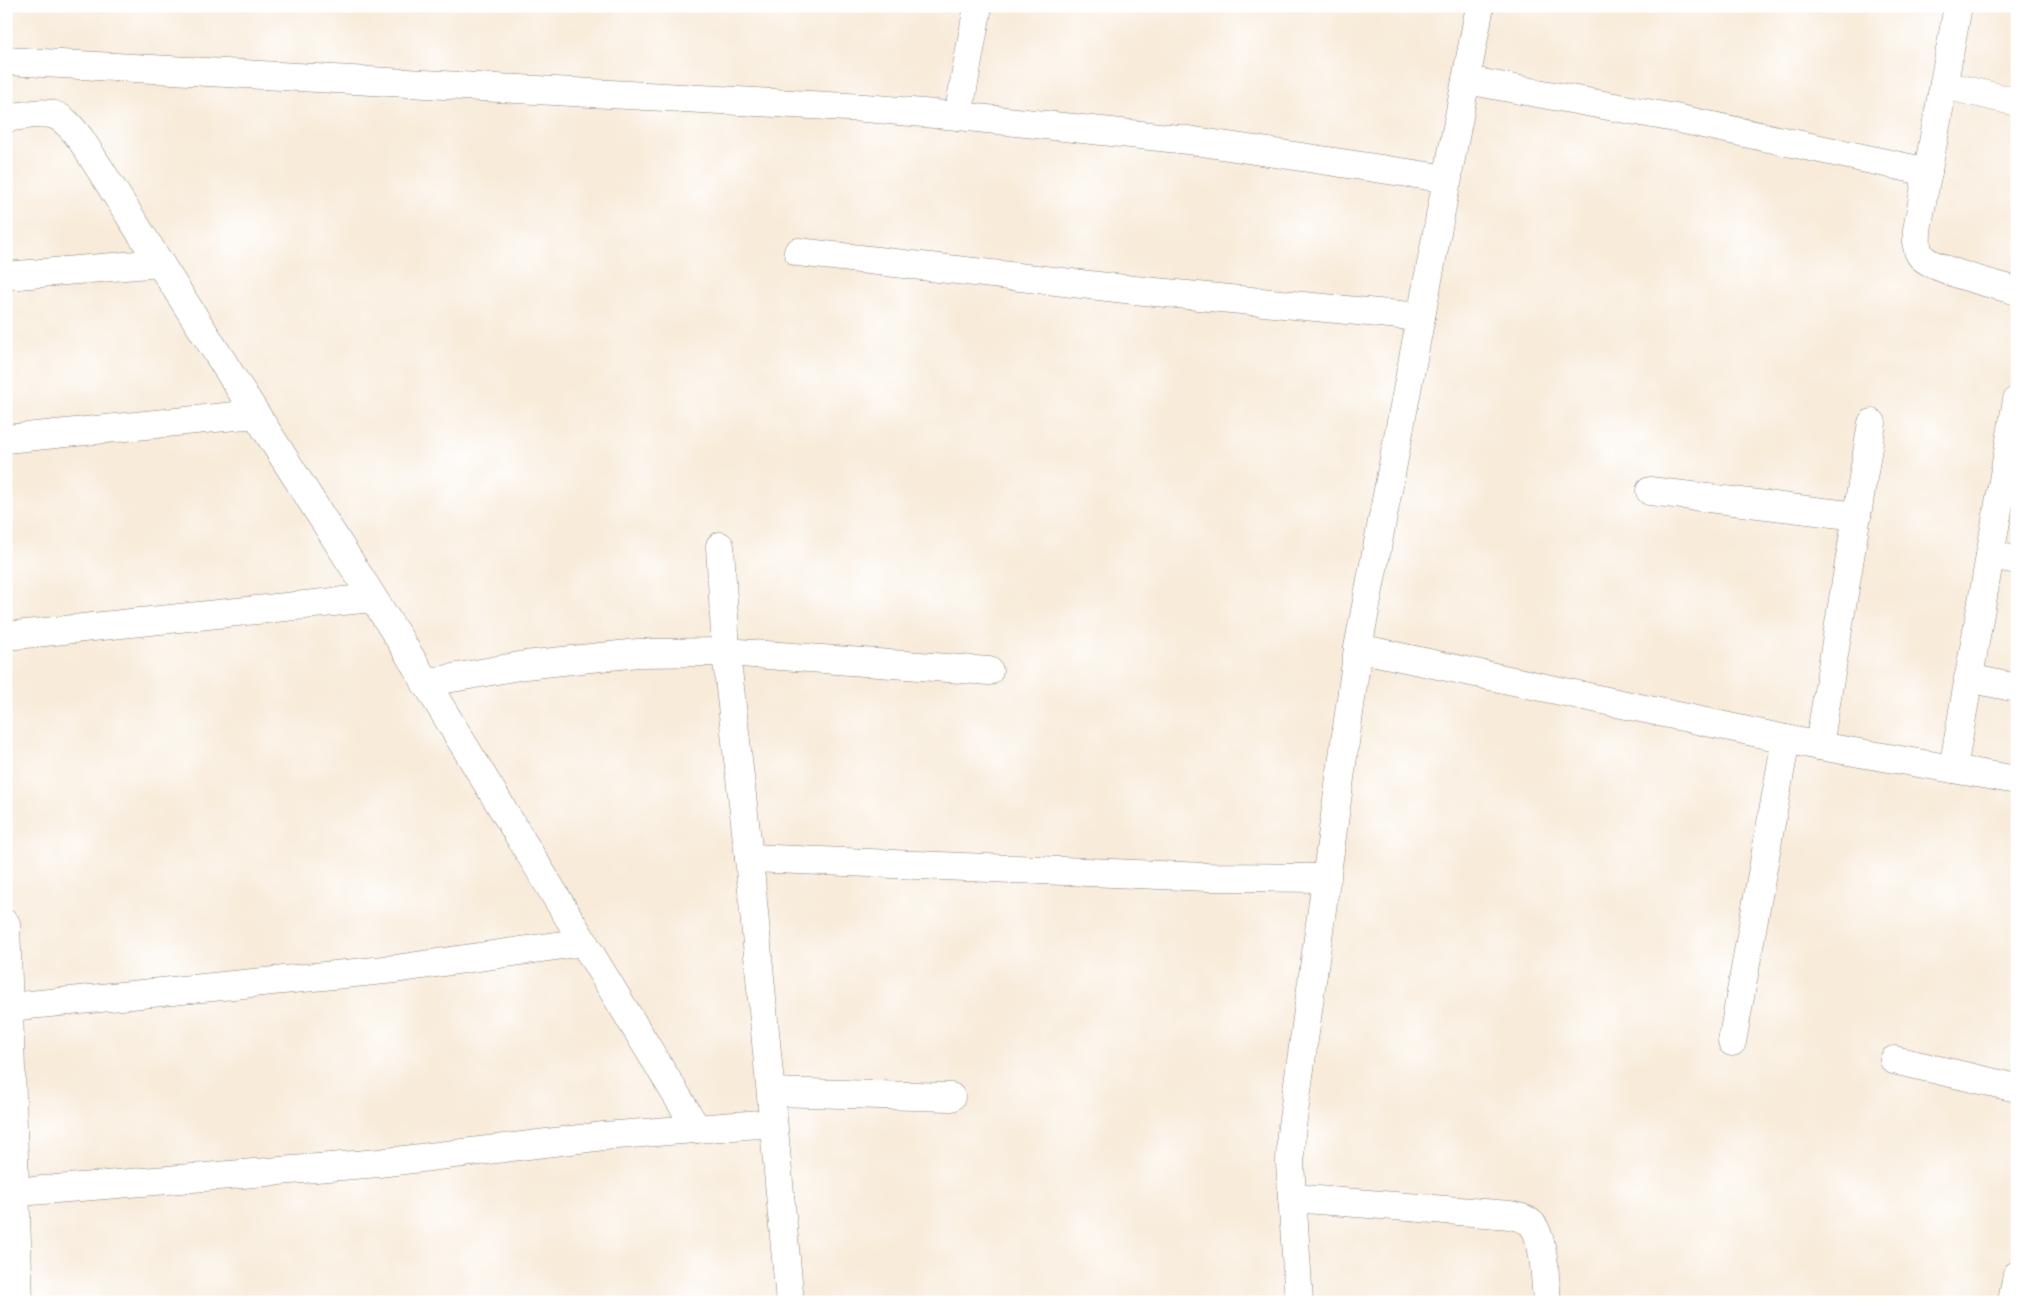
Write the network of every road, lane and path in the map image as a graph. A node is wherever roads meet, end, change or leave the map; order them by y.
1 (978, 6) edge
2 (1480, 6) edge
3 (1958, 6) edge
4 (6, 61) edge
5 (1466, 80) junction
6 (1944, 85) junction
7 (2017, 102) edge
8 (958, 116) junction
9 (6, 118) edge
10 (1928, 172) junction
11 (1448, 179) junction
12 (798, 252) dead end
13 (160, 263) junction
14 (6, 276) edge
15 (2017, 291) edge
16 (1421, 316) junction
17 (2017, 400) edge
18 (256, 414) junction
19 (1872, 423) dead end
20 (6, 439) edge
21 (1650, 491) dead end
22 (1856, 516) junction
23 (720, 546) dead end
24 (1990, 555) junction
25 (2017, 560) edge
26 (372, 598) junction
27 (6, 636) edge
28 (1358, 648) junction
29 (726, 652) junction
30 (989, 671) dead end
31 (1968, 678) junction
32 (425, 683) junction
33 (2017, 688) edge
34 (1786, 739) junction
35 (1819, 746) junction
36 (1953, 769) junction
37 (2017, 780) edge
38 (749, 858) junction
39 (1327, 878) junction
40 (6, 924) edge
41 (584, 942) junction
42 (9, 1008) junction
43 (1732, 1042) dead end
44 (1894, 1060) dead end
45 (2017, 1088) edge
46 (771, 1092) junction
47 (951, 1096) dead end
48 (773, 1123) junction
49 (697, 1130) junction
50 (11, 1192) edge
51 (1292, 1198) junction
52 (2017, 1274) edge
53 (19, 1302) edge
54 (790, 1302) edge
55 (1299, 1302) edge
56 (1547, 1302) edge
57 (2012, 1302) edge

1 - 8 street
2 - 5 street
3 - 6 street
4 - 8 street
5 - 10 street
5 - 11 street
6 - 7 street
6 - 10 street
8 - 11 street
9 - 13 street
10 - 15 street
11 - 16 street
12 - 16 street
13 - 14 street
13 - 18 street
16 - 28 street
17 - 24 street
18 - 20 street
18 - 26 street
19 - 22 street
21 - 22 street
22 - 35 street
23 - 29 street
24 - 25 street
24 - 31 street
26 - 27 street
26 - 32 street
28 - 34 street
28 - 39 street
29 - 30 street
29 - 32 street
29 - 38 street
31 - 33 street
31 - 36 street
32 - 41 street
34 - 35 street
34 - 43 street
35 - 36 street
36 - 37 street
38 - 39 street
38 - 46 street
39 - 51 street
40 - 42 street
41 - 42 street
41 - 49 street
42 - 50 street
44 - 45 street
46 - 47 street
46 - 48 street
48 - 49 street
48 - 54 street
49 - 50 street
50 - 53 street
51 - 55 street
51 - 56 street
52 - 57 street

